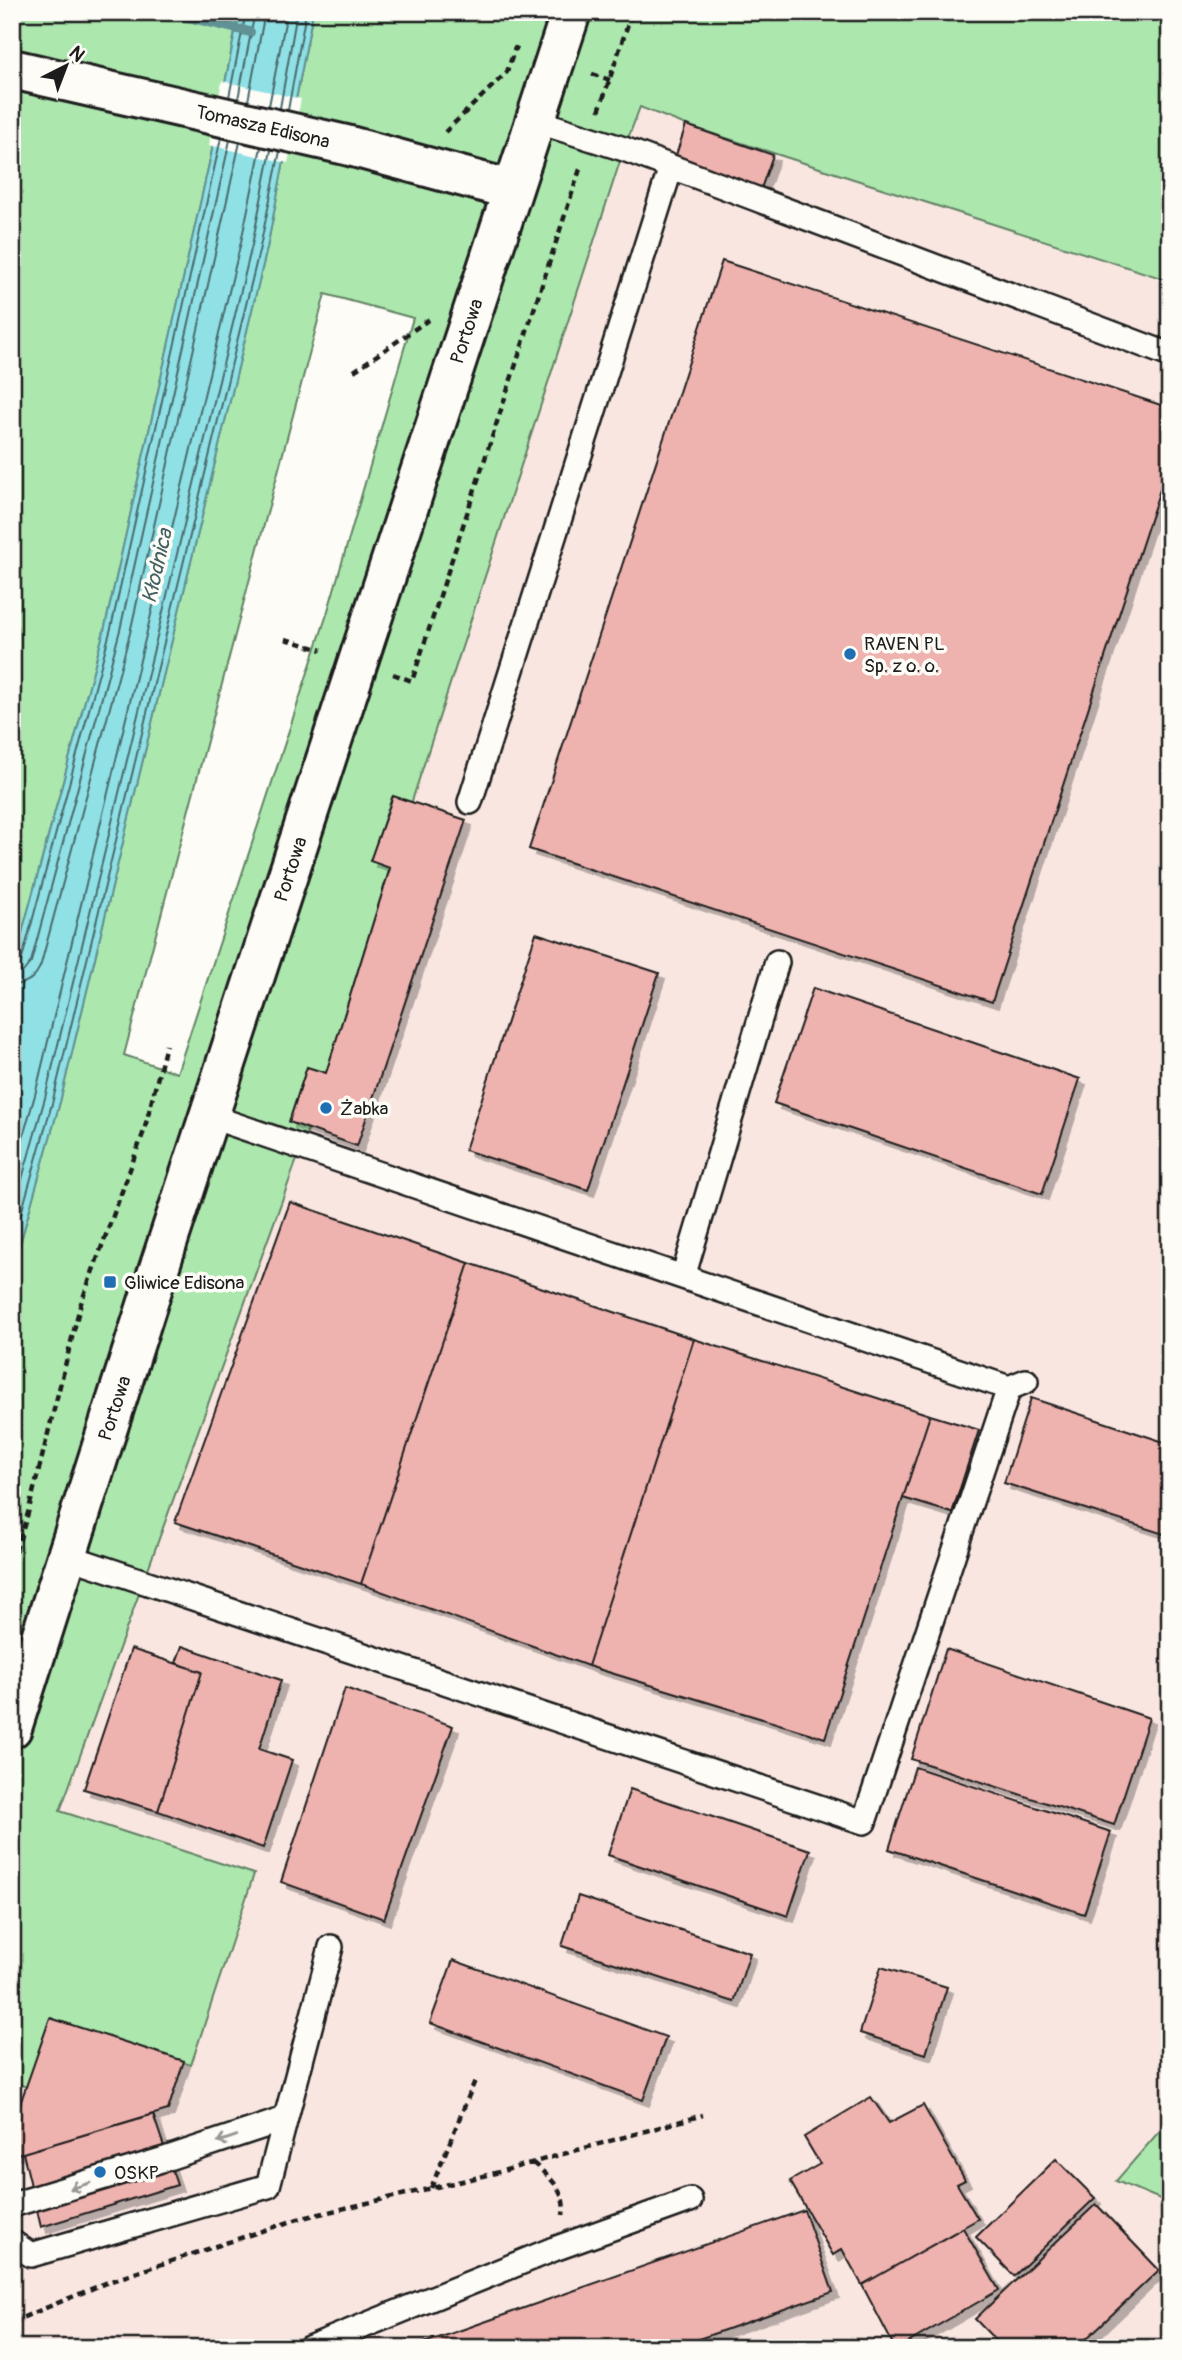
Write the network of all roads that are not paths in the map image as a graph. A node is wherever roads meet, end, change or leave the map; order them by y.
1 (572, 12) edge
2 (12, 69) edge
3 (536, 121) junction
4 (671, 167) junction
5 (512, 190) junction
6 (1170, 355) edge
7 (470, 802) dead end
8 (777, 962) dead end
9 (209, 1116) junction
10 (683, 1277) junction
11 (67, 1556) junction
12 (12, 1728) edge
13 (331, 1947) dead end
14 (285, 2119) junction
15 (690, 2200) dead end
16 (12, 2205) edge
17 (12, 2242) edge
18 (309, 2348) edge

1 - 3 street, Portowa
2 - 5 street, Tomasza Edisona
3 - 4 lane
3 - 5 street, Portowa
4 - 6 lane
4 - 7 lane
5 - 9 street, Portowa
8 - 10 lane
9 - 10 lane
9 - 11 street, Portowa
10 - 11 lane
11 - 12 street, Portowa
13 - 14 lane
14 -> 16 lane
14 - 17 lane
15 - 18 lane

